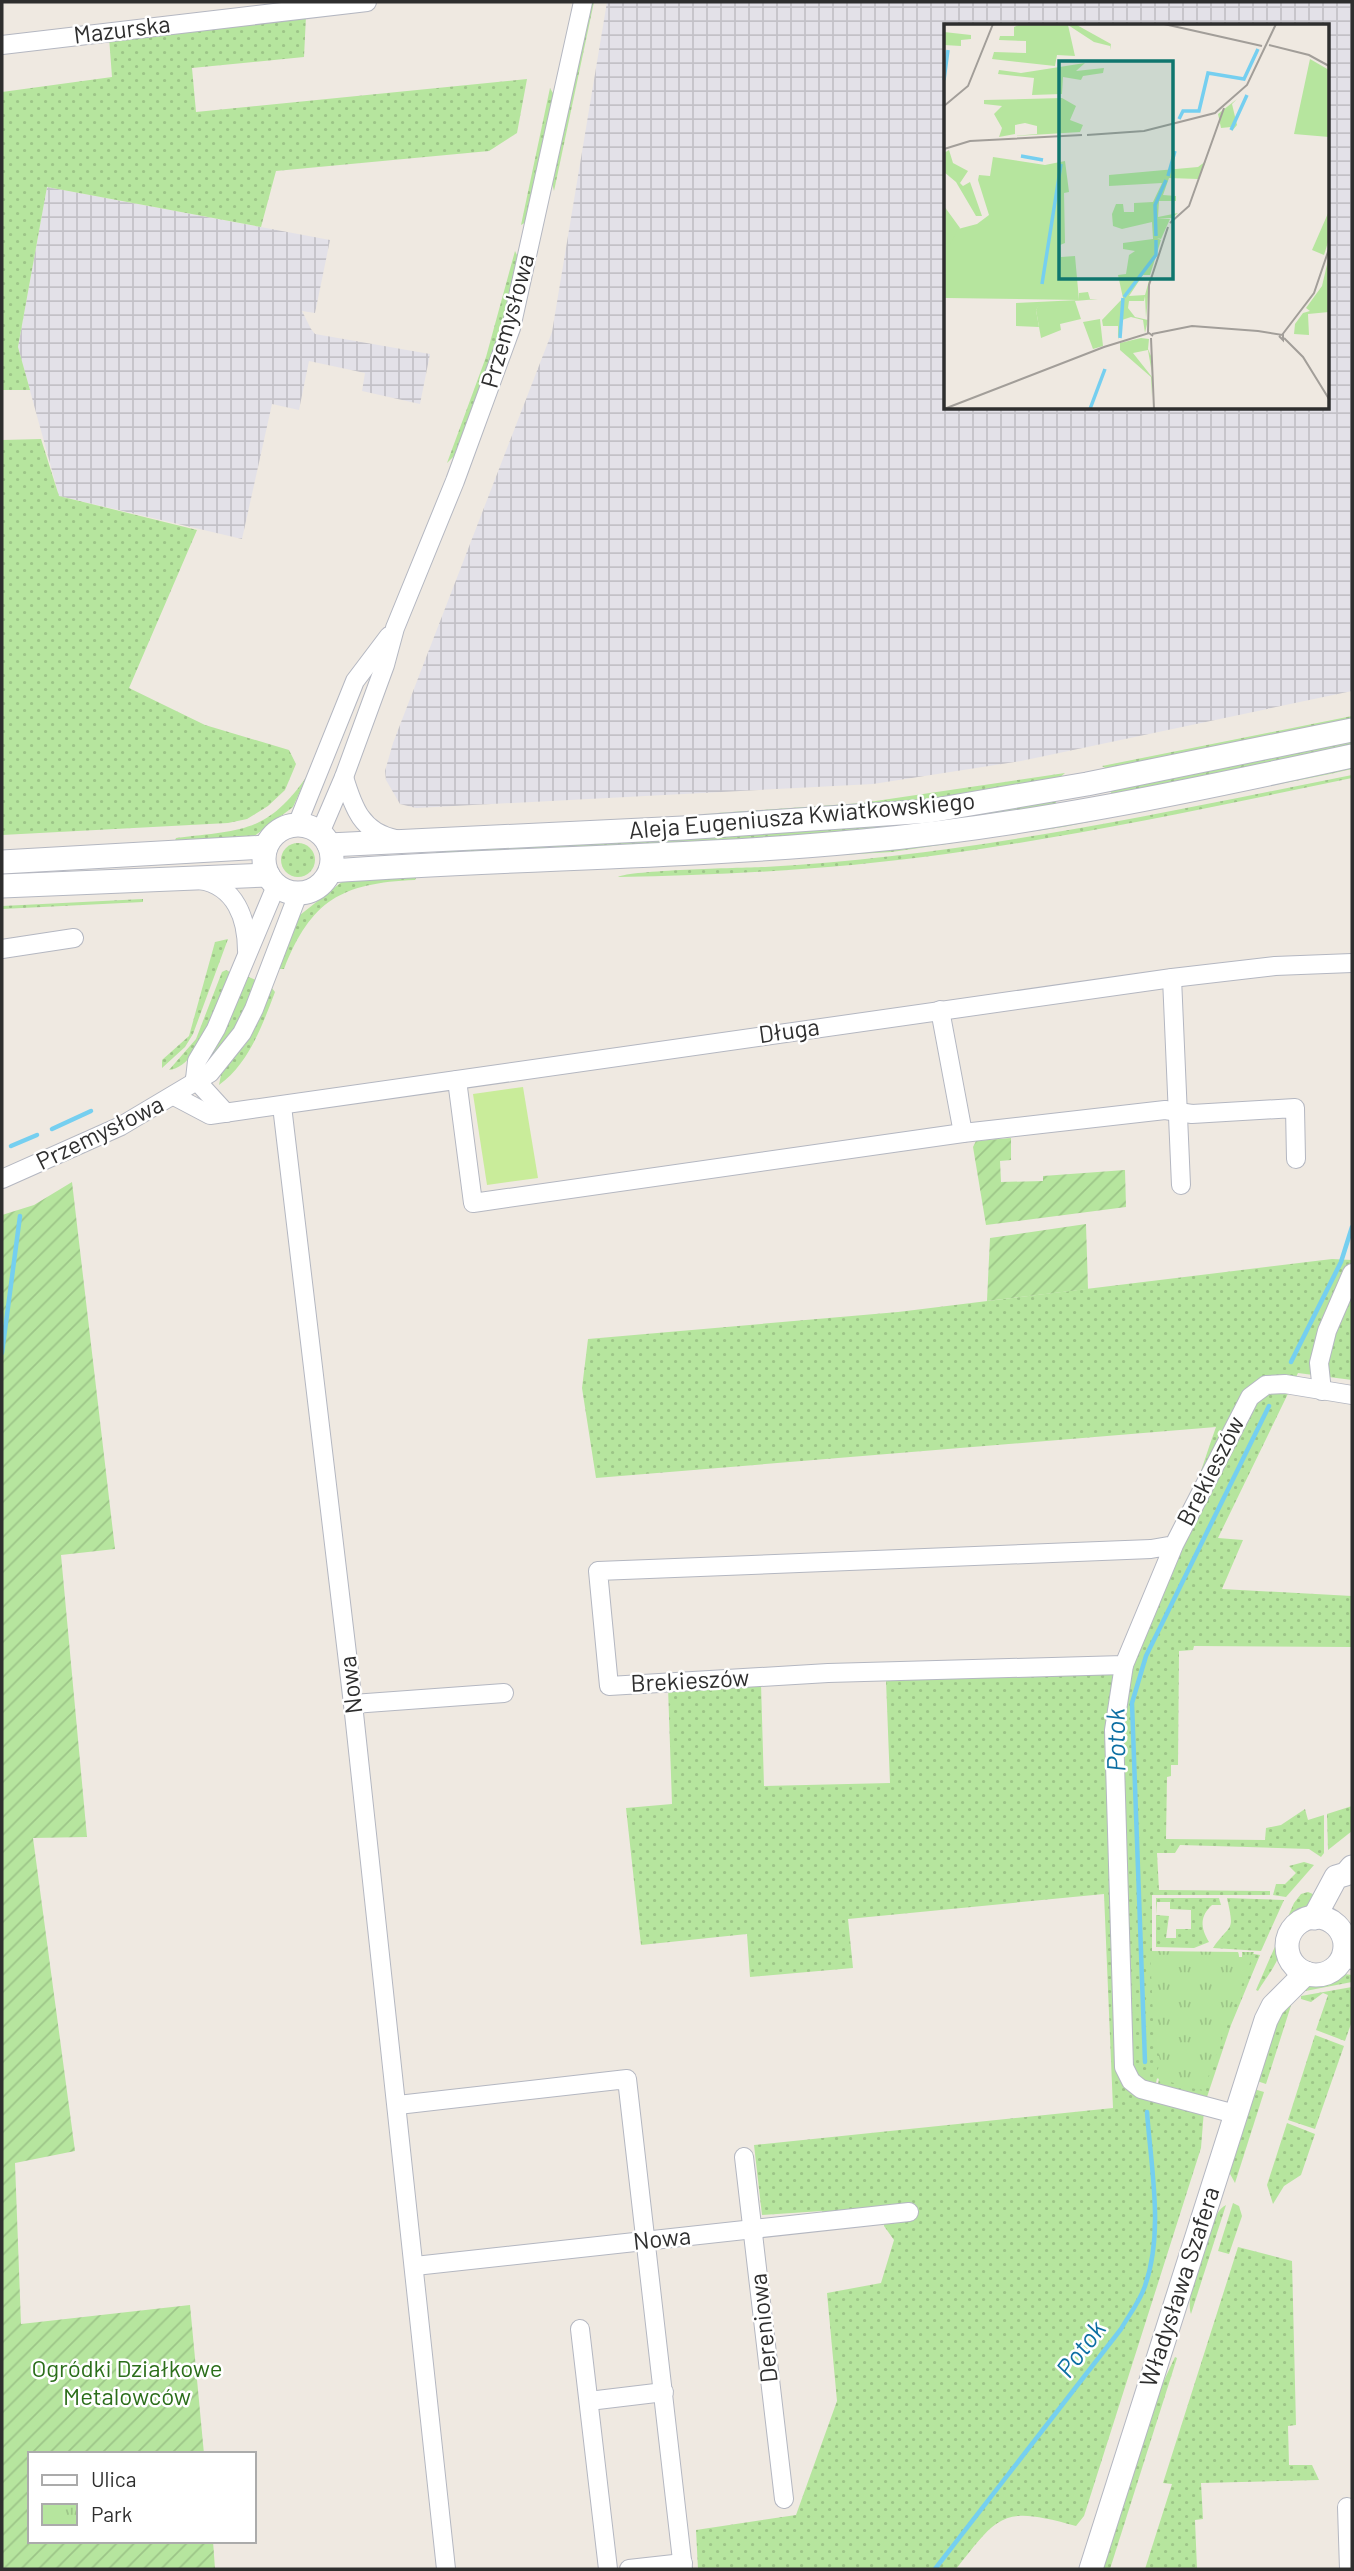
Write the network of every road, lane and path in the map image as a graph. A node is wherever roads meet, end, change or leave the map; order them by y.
1 (367, 2) edge
2 (583, 2) edge
3 (2, 44) edge
4 (395, 628) junction
5 (1352, 730) edge
6 (1352, 756) edge
7 (344, 777) junction
8 (1087, 784) junction
9 (1091, 808) junction
10 (297, 825) junction
11 (324, 839) junction
12 (410, 841) junction
13 (266, 847) junction
14 (2, 862) edge
15 (330, 871) junction
16 (190, 878) junction
17 (272, 881) junction
18 (2, 886) edge
19 (298, 894) junction
20 (74, 938) dead end
21 (2, 949) edge
22 (247, 951) junction
23 (1352, 963) edge
24 (1172, 978) junction
25 (940, 1010) junction
26 (195, 1079) junction
27 (457, 1080) junction
28 (174, 1096) junction
29 (282, 1105) junction
30 (1180, 1111) junction
31 (226, 1113) junction
32 (963, 1133) junction
33 (1296, 1159) dead end
34 (2, 1179) edge
35 (1181, 1185) dead end
36 (1352, 1273) edge
37 (1317, 1390) junction
38 (1352, 1395) edge
39 (1174, 1545) junction
40 (1124, 1665) junction
41 (504, 1693) dead end
42 (353, 1704) junction
43 (1349, 1870) edge
44 (1314, 1917) junction
45 (1336, 1926) junction
46 (1289, 1955) junction
47 (1348, 1957) edge
48 (1306, 1973) junction
49 (1273, 2006) junction
50 (398, 2105) junction
51 (1235, 2113) junction
52 (744, 2157) dead end
53 (909, 2212) dead end
54 (753, 2230) junction
55 (646, 2241) junction
56 (415, 2266) junction
57 (580, 2329) dead end
58 (664, 2392) junction
59 (589, 2401) junction
60 (784, 2499) dead end
61 (1347, 2507) dead end
62 (683, 2566) edge
63 (446, 2569) edge
64 (608, 2569) edge
65 (629, 2569) edge
66 (1091, 2569) edge
67 (1349, 2569) edge

1 - 3 street, Mazurska
2 - 4 street, Przemysłowa
4 - 7 street, Przemysłowa
4 - 10 street, Przemysłowa
5 - 8 street, Aleja Eugeniusza Kwiatkowskiego
6 - 9 street, Aleja Eugeniusza Kwiatkowskiego
7 - 11 street, Przemysłowa
7 - 12 street
8 - 9 street
8 - 12 street, Aleja Eugeniusza Kwiatkowskiego
9 - 15 street, Aleja Eugeniusza Kwiatkowskiego
10 - 11 street
10 - 13 street
11 - 12 street, Aleja Eugeniusza Kwiatkowskiego
11 - 15 street
13 - 14 street
13 - 17 street
15 - 19 street
16 - 17 street
16 - 18 street
16 - 22 street
17 - 19 street
17 - 22 street
19 - 26 street, Przemysłowa
20 - 21 street
22 - 26 street
23 - 24 street, Długa
24 - 25 street, Długa
24 - 30 street
25 - 27 street, Długa
25 - 32 street
26 - 28 street, Przemysłowa
26 - 31 street
27 - 29 street, Długa
27 - 32 street
28 - 31 street, Długa
28 - 34 street, Przemysłowa
29 - 31 street, Długa
29 - 42 street, Nowa
30 - 32 street
30 - 33 street
30 - 35 street
36 - 37 street
37 - 38 street
37 - 39 street, Brekieszów
39 - 40 street, Brekieszów
39 - 40 street, Brekieszów
40 - 51 street
41 - 42 street
42 - 50 street, Nowa
43 - 44 street
43 - 45 street
44 - 45 street
44 - 46 street
45 - 47 street
46 - 48 street
46 - 49 street, Władysława Szafera
47 - 48 street
48 - 49 street, Władysława Szafera
49 - 51 street, Władysława Szafera
50 - 55 street
50 - 56 street, Nowa
51 - 66 street, Władysława Szafera
52 - 54 street, Dereniowa
53 - 54 street, Nowa
54 - 55 street, Nowa
54 - 60 street, Dereniowa
55 - 56 street, Nowa
55 - 58 street
56 - 63 street, Nowa
57 - 59 street
58 - 59 street
58 - 62 street
59 - 64 street
61 - 67 street
62 - 65 street

